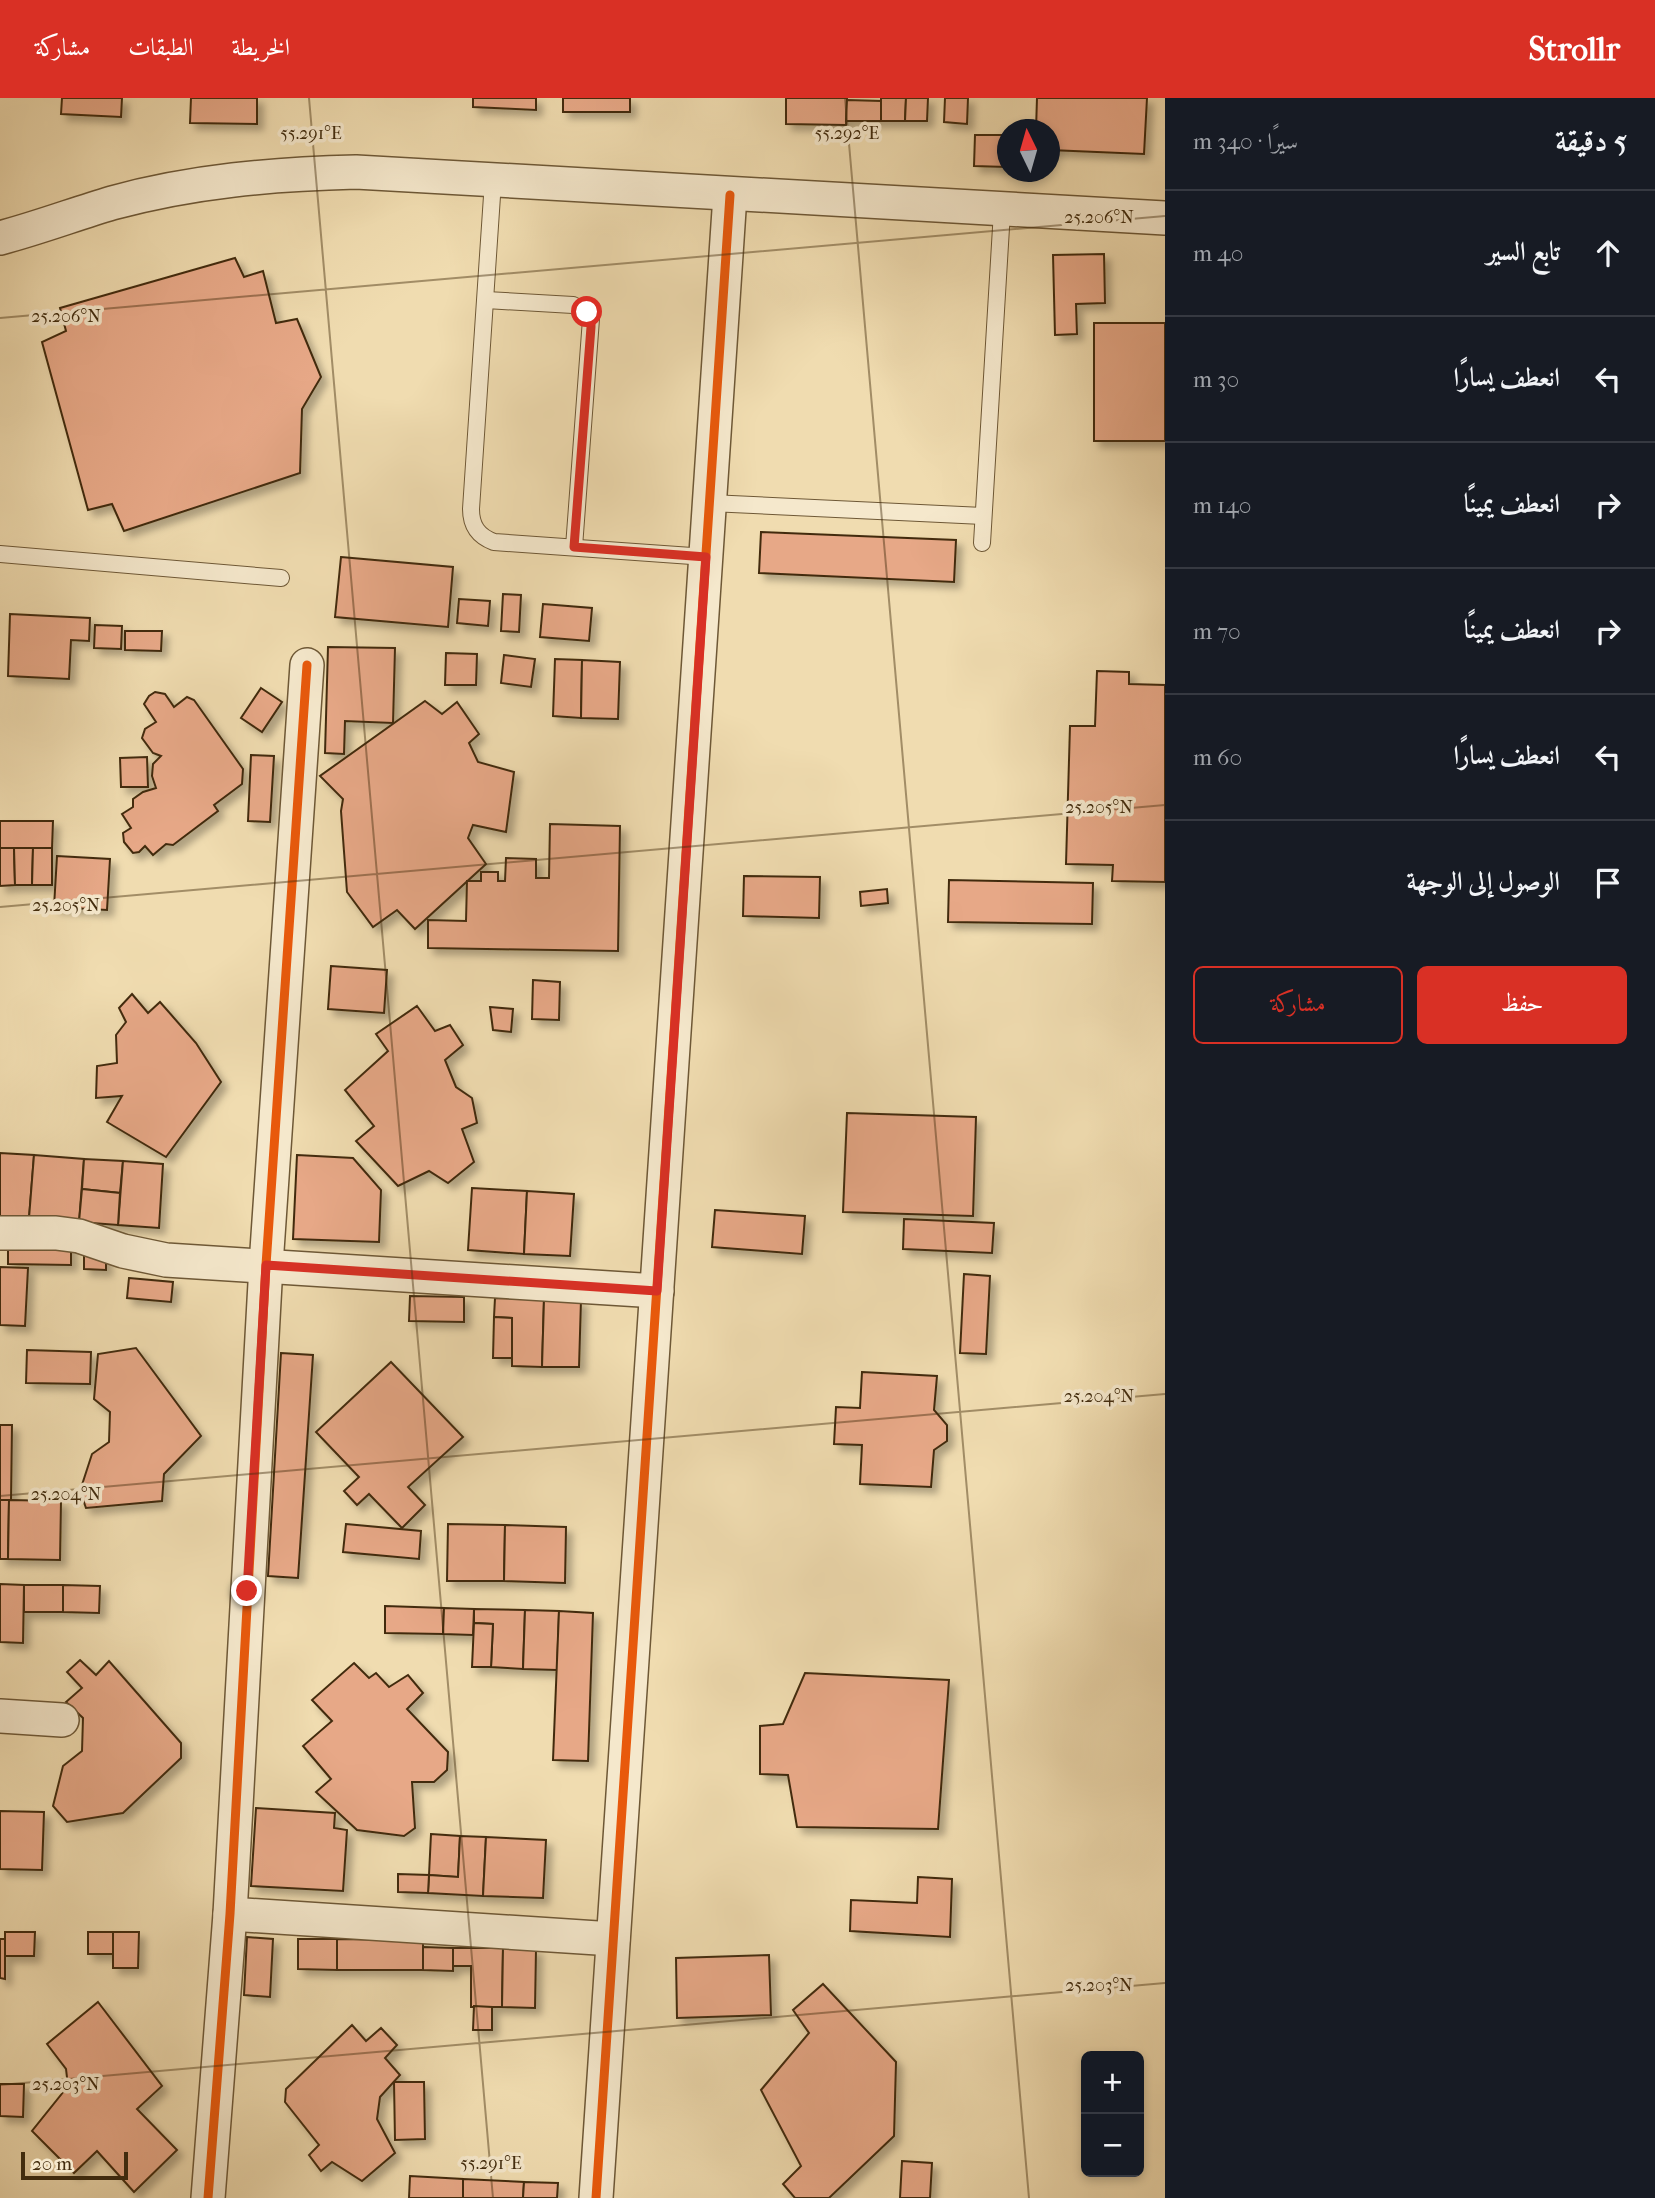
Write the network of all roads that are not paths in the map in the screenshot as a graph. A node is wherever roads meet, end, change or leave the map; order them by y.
1 (493, 181) junction
2 (730, 195) junction
3 (1002, 211) junction
4 (1165, 218) edge
5 (0, 238) edge
6 (486, 300) junction
7 (710, 503) junction
8 (983, 516) junction
9 (982, 543) dead end
10 (574, 547) junction
11 (0, 554) edge
12 (706, 557) junction
13 (281, 578) dead end
14 (307, 665) dead end
15 (0, 1233) edge
16 (266, 1265) junction
17 (657, 1291) junction
18 (0, 1716) edge
19 (62, 1720) dead end
20 (230, 1914) junction
21 (614, 1939) junction
22 (208, 2198) edge
23 (596, 2198) edge

1 - 2 street
1 - 5 street
1 - 6 lane
2 - 3 street
2 - 7 street
3 - 4 street
3 - 8 lane
6 - 10 lane
6 - 10 lane
7 - 8 lane
7 - 12 street
8 - 9 lane
10 - 12 lane
11 - 13 lane
12 - 17 street
14 - 16 street
15 - 16 street
16 - 17 street
16 - 20 street
17 - 21 street
18 - 19 street
20 - 21 street
20 - 22 street
21 - 23 street

